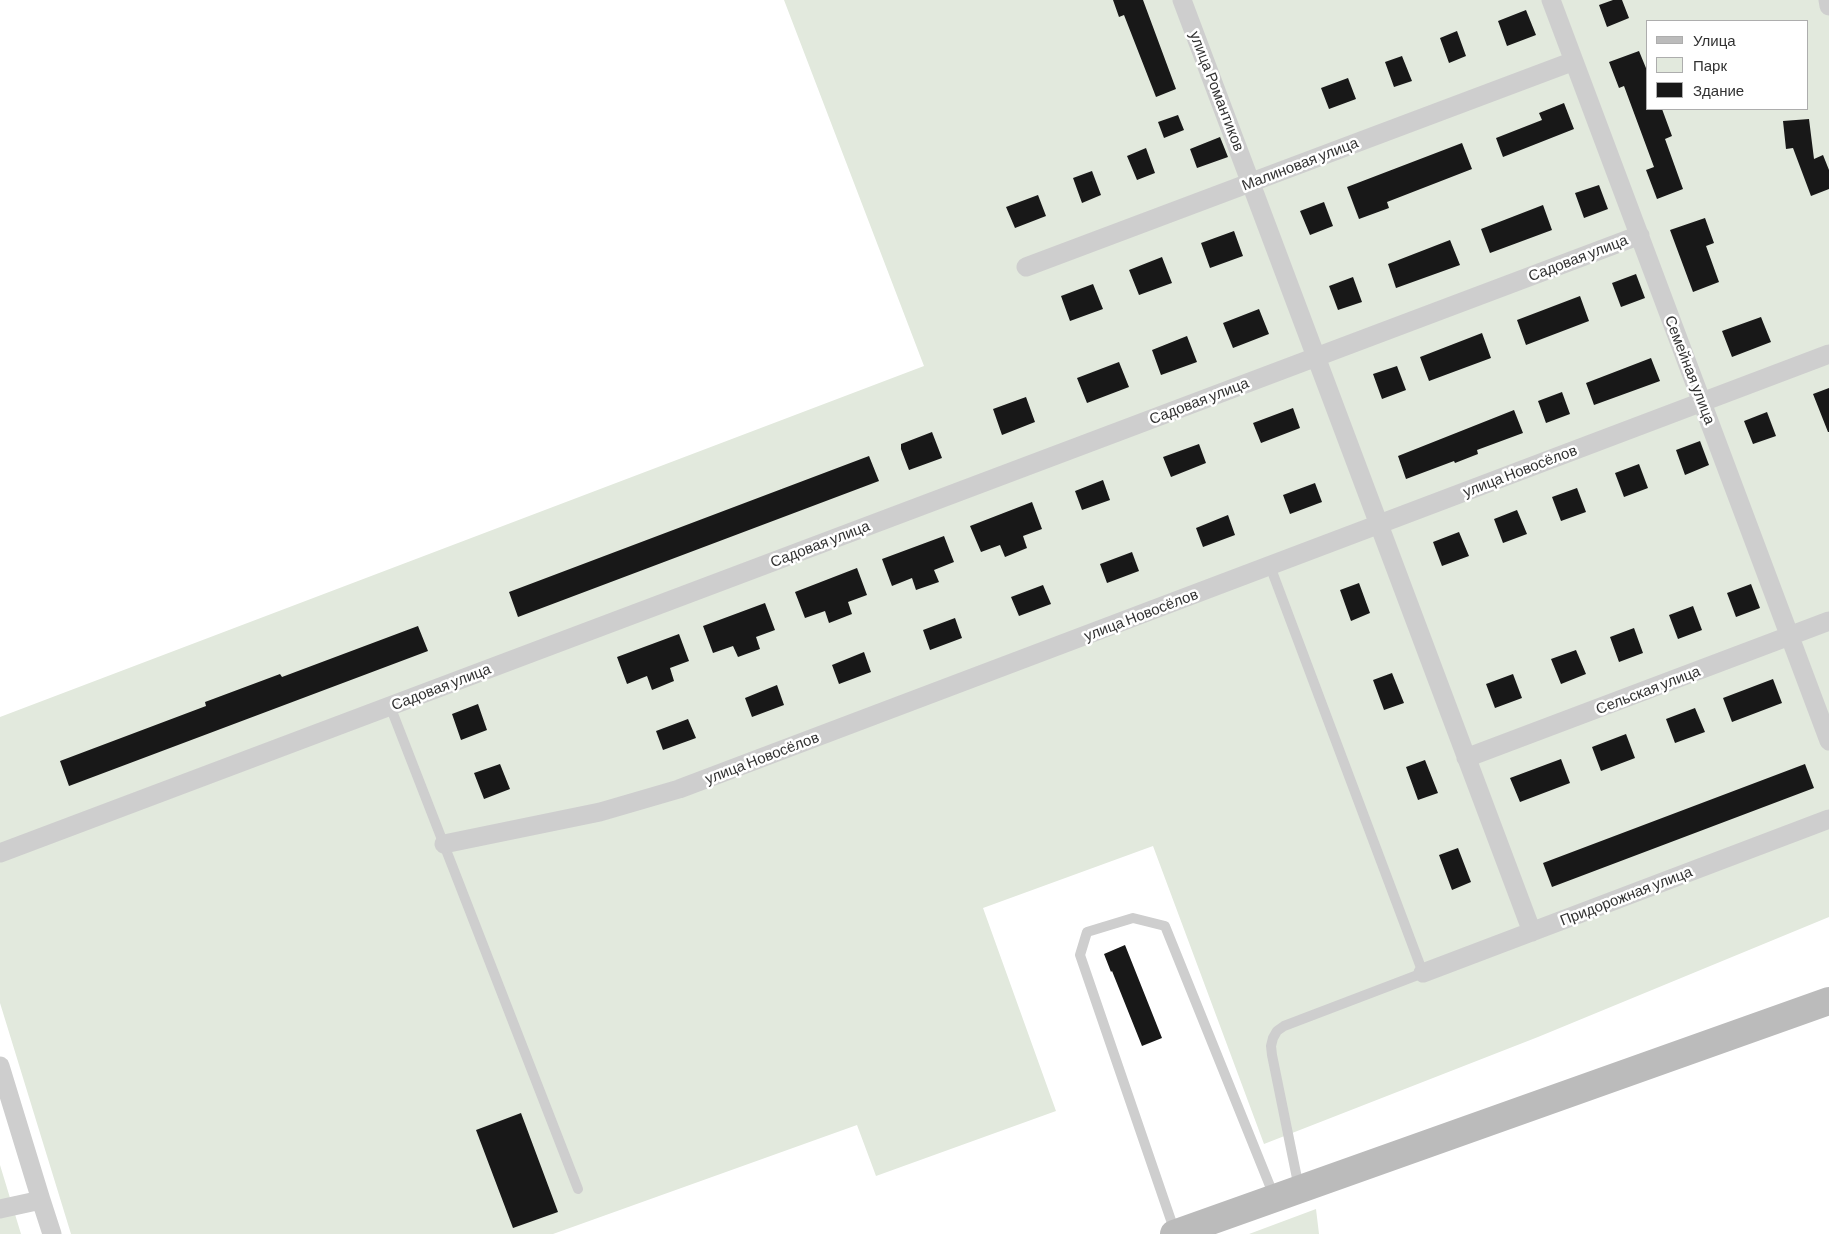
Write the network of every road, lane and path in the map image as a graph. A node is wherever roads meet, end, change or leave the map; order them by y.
1 (1182, 0) edge
2 (1551, 0) edge
3 (1828, 0) edge
4 (1829, 6) edge
5 (1574, 61) junction
6 (1251, 183) junction
7 (1640, 235) junction
8 (1026, 267) dead end
9 (1829, 354) edge
10 (1316, 357) junction
11 (1702, 402) junction
12 (1379, 524) junction
13 (1270, 566) junction
14 (1829, 621) edge
15 (1790, 636) junction
16 (390, 706) junction
17 (1829, 741) edge
18 (1466, 758) junction
19 (1829, 819) edge
20 (444, 844) junction
21 (0, 853) edge
22 (1532, 932) junction
23 (1423, 973) junction
24 (1829, 1002) edge
25 (0, 1066) edge
26 (578, 1190) dead end
27 (1287, 1193) junction
28 (41, 1200) junction
29 (0, 1209) edge
30 (52, 1234) edge
31 (1175, 1234) edge

1 - 6 street, улица Романтиков
2 - 5 street, Семейная улица
3 - 4 street
5 - 6 street, Малиновая улица
5 - 7 street, Семейная улица
6 - 8 street, Малиновая улица
6 - 10 street, улица Романтиков
7 - 10 street, Садовая улица
7 - 11 street, Семейная улица
9 - 11 street, улица Новосёлов
10 - 12 street, улица Романтиков
10 - 16 street, Садовая улица
11 - 12 street, улица Новосёлов
11 - 15 street, Семейная улица
12 - 13 street, улица Новосёлов
12 - 18 street, улица Романтиков
13 - 20 street, улица Новосёлов
13 - 23 lane
14 - 15 street, Сельская улица
15 - 17 street, Семейная улица
15 - 18 street, Сельская улица
16 - 20 lane
16 - 21 street, Садовая улица
18 - 22 street, улица Романтиков
19 - 22 street, Придорожная улица
20 - 26 lane
22 - 23 street, Придорожная улица
23 - 27 lane
24 - 27 main road
25 - 28 street
27 - 31 main road
27 - 31 lane
28 - 29 street
28 - 30 street

